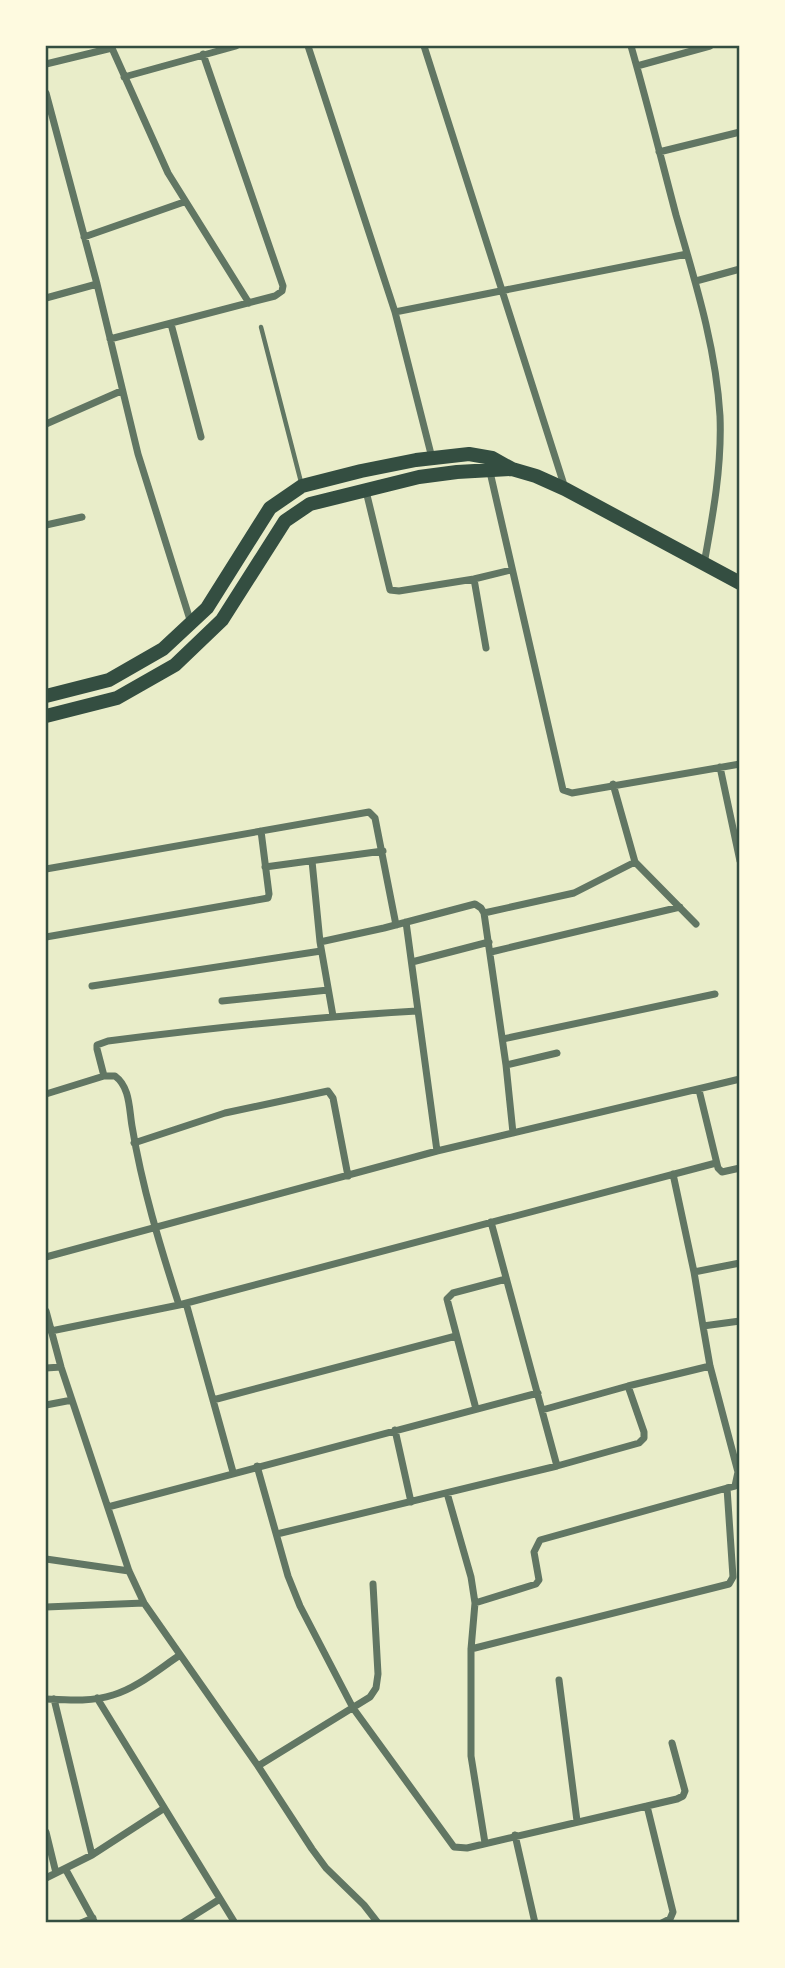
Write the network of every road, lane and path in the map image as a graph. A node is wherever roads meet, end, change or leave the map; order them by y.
1 (236, 46) edge
2 (308, 46) edge
3 (424, 46) edge
4 (631, 46) edge
5 (710, 46) edge
6 (112, 47) edge
7 (203, 54) junction
8 (46, 64) edge
9 (637, 66) junction
10 (124, 76) junction
11 (46, 93) edge
12 (740, 132) edge
13 (659, 152) junction
14 (184, 202) junction
15 (84, 237) junction
16 (687, 254) junction
17 (740, 269) edge
18 (696, 281) junction
19 (97, 285) junction
20 (501, 290) junction
21 (46, 298) edge
22 (249, 303) junction
23 (395, 312) junction
24 (171, 324) junction
25 (261, 327) dead end
26 (110, 339) junction
27 (121, 391) junction
28 (46, 424) edge
29 (201, 437) dead end
30 (432, 459) junction
31 (512, 469) junction
32 (490, 472) junction
33 (302, 486) junction
34 (565, 489) junction
35 (366, 490) junction
36 (82, 517) dead end
37 (46, 525) edge
38 (705, 564) junction
39 (511, 570) junction
40 (474, 579) junction
41 (740, 583) edge
42 (191, 624) junction
43 (486, 648) dead end
44 (46, 696) edge
45 (46, 716) edge
46 (740, 764) edge
47 (720, 767) junction
48 (613, 784) junction
49 (261, 831) junction
50 (383, 851) junction
51 (312, 861) junction
52 (740, 861) edge
53 (635, 862) junction
54 (265, 867) junction
55 (46, 869) edge
56 (680, 907) junction
57 (484, 913) junction
58 (406, 922) junction
59 (696, 924) dead end
60 (396, 925) junction
61 (46, 937) edge
62 (320, 942) junction
63 (489, 942) junction
64 (321, 951) junction
65 (491, 952) junction
66 (412, 962) junction
67 (92, 986) dead end
68 (328, 990) junction
69 (715, 994) dead end
70 (222, 1001) dead end
71 (417, 1011) junction
72 (333, 1016) junction
73 (503, 1039) junction
74 (557, 1053) dead end
75 (506, 1065) junction
76 (104, 1076) junction
77 (740, 1079) edge
78 (699, 1090) junction
79 (46, 1094) edge
80 (513, 1133) junction
81 (134, 1143) junction
82 (437, 1152) junction
83 (716, 1163) junction
84 (740, 1168) edge
85 (673, 1174) junction
86 (348, 1176) junction
87 (491, 1223) junction
88 (153, 1227) junction
89 (46, 1257) edge
90 (740, 1263) edge
91 (694, 1272) junction
92 (506, 1279) junction
93 (183, 1304) junction
94 (46, 1311) edge
95 (740, 1321) edge
96 (703, 1326) junction
97 (51, 1331) junction
98 (456, 1336) junction
99 (710, 1366) junction
100 (61, 1367) junction
101 (46, 1368) edge
102 (628, 1386) junction
103 (537, 1393) junction
104 (72, 1400) junction
105 (213, 1400) junction
106 (46, 1405) edge
107 (475, 1409) junction
108 (542, 1410) junction
109 (395, 1430) junction
110 (257, 1466) junction
111 (557, 1466) junction
112 (233, 1472) junction
113 (727, 1488) junction
114 (447, 1493) junction
115 (411, 1502) junction
116 (108, 1507) junction
117 (277, 1534) junction
118 (46, 1559) edge
119 (129, 1571) junction
120 (373, 1584) dead end
121 (144, 1603) junction
122 (475, 1603) junction
123 (46, 1607) edge
124 (471, 1649) junction
125 (180, 1655) junction
126 (559, 1680) dead end
127 (46, 1699) edge
128 (54, 1699) junction
129 (97, 1699) junction
130 (353, 1708) junction
131 (672, 1743) dead end
132 (258, 1766) junction
133 (646, 1806) junction
134 (163, 1809) junction
135 (577, 1821) junction
136 (46, 1832) edge
137 (515, 1835) junction
138 (485, 1843) junction
139 (92, 1855) junction
140 (66, 1870) junction
141 (56, 1874) junction
142 (46, 1878) edge
143 (219, 1899) junction
144 (94, 1920) edge
145 (81, 1923) edge
146 (182, 1923) edge
147 (235, 1923) edge
148 (378, 1923) edge
149 (535, 1923) edge
150 (662, 1923) edge

1 - 7 street
2 - 23 street
3 - 20 street
4 - 9 street
5 - 9 street
6 - 8 street
6 - 10 street
7 - 10 street
7 - 22 street
9 - 13 street
10 - 14 street
11 - 15 street
12 - 13 street
13 - 16 street
14 - 15 street
14 - 22 street
15 - 19 street
16 - 18 street
16 - 20 street
17 - 18 street
18 - 38 street
19 - 21 street
19 - 26 street
20 - 23 street
20 - 34 street
22 - 24 street
23 - 30 street
24 - 26 street
24 - 29 street
25 - 33 lane
26 - 27 street
27 - 28 street
27 - 42 street
30 - 31 highway
30 - 33 highway
31 - 32 highway
31 - 34 highway
32 - 35 highway
32 - 39 street
33 - 42 highway
34 - 38 highway
35 - 40 street
35 - 45 highway
36 - 37 street
38 - 41 highway
39 - 40 street
39 - 48 street
40 - 43 street
42 - 44 highway
46 - 47 street
47 - 48 street
47 - 52 street
48 - 53 street
49 - 50 street
49 - 54 street
49 - 55 street
50 - 51 street
50 - 60 street
51 - 54 street
51 - 62 street
53 - 56 street
53 - 57 street
54 - 61 street
56 - 59 street
56 - 65 street
57 - 58 street
57 - 63 street
58 - 60 street
58 - 66 street
60 - 62 street
62 - 64 street
63 - 65 street
63 - 66 street
64 - 67 street
64 - 68 street
65 - 73 street
66 - 71 street
68 - 70 street
68 - 72 street
69 - 73 street
71 - 72 street
71 - 82 street
72 - 76 street
73 - 75 street
74 - 75 street
75 - 80 street
76 - 79 street
76 - 81 street
77 - 78 street
78 - 80 street
78 - 83 street
80 - 82 street
81 - 86 street
81 - 88 street
82 - 86 street
83 - 84 street
83 - 85 street
85 - 87 street
85 - 91 street
86 - 88 street
87 - 92 street
87 - 93 street
88 - 89 street
88 - 93 street
90 - 91 street
91 - 96 street
92 - 98 street
92 - 103 street
93 - 97 street
93 - 105 street
94 - 97 street
95 - 96 street
96 - 99 street
97 - 100 street
98 - 105 street
98 - 107 street
99 - 102 street
99 - 113 street
100 - 101 street
100 - 104 street
102 - 108 street
102 - 111 street
103 - 107 street
103 - 108 street
104 - 106 street
104 - 116 street
105 - 112 street
107 - 109 street
108 - 111 street
109 - 110 street
109 - 115 street
110 - 112 street
110 - 117 street
111 - 114 street
112 - 116 street
113 - 122 street
113 - 124 street
114 - 115 street
114 - 122 street
115 - 117 street
116 - 119 street
117 - 130 street
118 - 119 street
119 - 121 street
120 - 130 street
121 - 123 street
121 - 125 street
122 - 124 street
124 - 138 street
125 - 129 street
125 - 132 street
126 - 135 street
127 - 128 street
128 - 129 street
128 - 139 street
129 - 134 street
130 - 132 street
130 - 138 street
131 - 133 street
132 - 148 street
133 - 135 street
133 - 150 street
134 - 139 street
134 - 143 street
135 - 137 street
136 - 141 street
137 - 138 street
137 - 149 street
139 - 140 street
140 - 141 street
140 - 144 street
141 - 142 street
143 - 146 street
143 - 147 street
144 - 145 street

